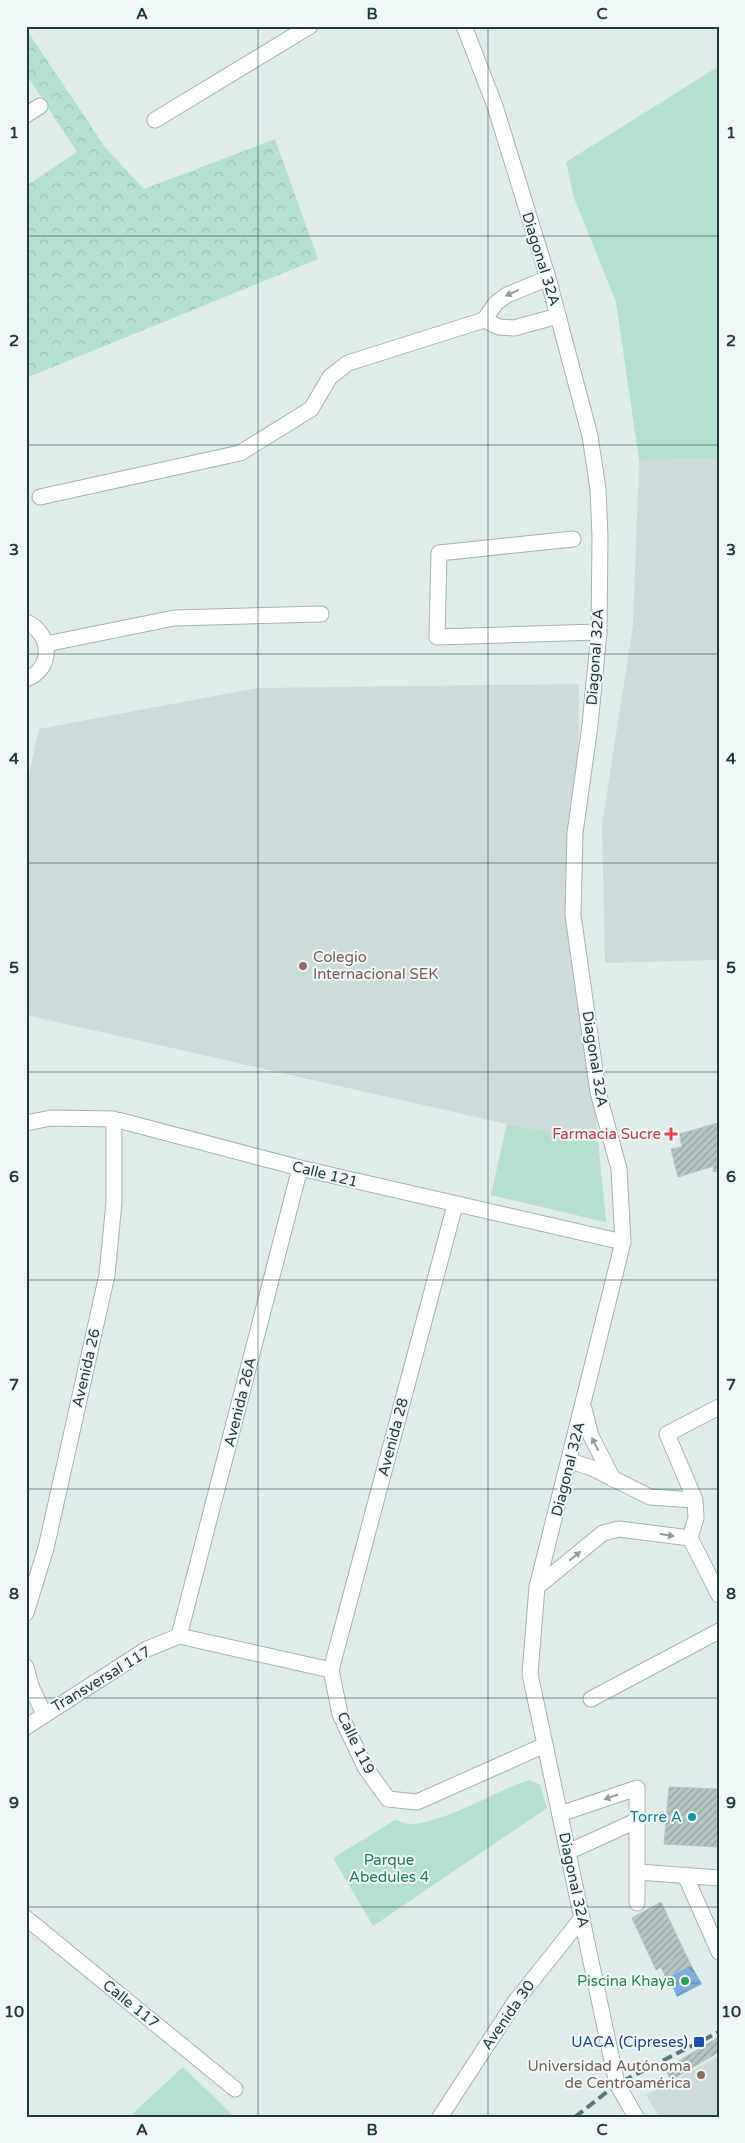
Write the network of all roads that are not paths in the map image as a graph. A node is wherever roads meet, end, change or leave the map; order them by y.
1 (310, 26) edge
2 (464, 26) edge
3 (40, 106) dead end
4 (26, 115) edge
5 (155, 120) dead end
6 (548, 278) junction
7 (558, 316) junction
8 (484, 320) junction
9 (40, 498) dead end
10 (573, 538) dead end
11 (321, 614) dead end
12 (26, 622) edge
13 (599, 632) junction
14 (46, 644) junction
15 (26, 679) edge
16 (114, 1119) junction
17 (26, 1123) edge
18 (300, 1168) junction
19 (455, 1205) junction
20 (623, 1242) junction
21 (583, 1406) junction
22 (719, 1407) edge
23 (570, 1461) junction
24 (613, 1479) junction
25 (695, 1500) junction
26 (690, 1538) junction
27 (537, 1586) junction
28 (719, 1595) edge
29 (26, 1612) edge
30 (719, 1631) edge
31 (179, 1636) junction
32 (26, 1667) edge
33 (331, 1670) junction
34 (591, 1699) dead end
35 (44, 1714) junction
36 (26, 1727) edge
37 (545, 1746) junction
38 (560, 1814) junction
39 (638, 1820) junction
40 (568, 1852) junction
41 (638, 1872) junction
42 (685, 1875) junction
43 (719, 1878) edge
44 (637, 1903) dead end
45 (26, 1918) edge
46 (582, 1918) junction
47 (719, 1952) edge
48 (235, 2089) dead end
49 (440, 2117) edge
50 (636, 2117) edge

1 - 5 street
2 - 6 street, Diagonal 32A
3 - 4 street
6 - 7 street, Diagonal 32A
6 -> 8 street
7 - 8 street
7 - 13 street, Diagonal 32A
8 - 9 street
10 - 13 street
11 - 14 street
12 - 14 street
13 - 20 street, Diagonal 32A
14 - 15 street
16 - 17 street, Calle 121
16 - 18 street, Calle 121
16 - 29 street, Avenida 26
18 - 19 street, Calle 121
18 - 31 street, Avenida 26A
19 - 20 street, Calle 121
19 - 33 street, Avenida 28
20 - 21 street, Diagonal 32A
21 - 23 street, Diagonal 32A
24 -> 21 street
22 - 25 street
23 - 24 street
23 - 27 street, Diagonal 32A
24 - 25 street
25 - 26 street
27 -> 26 street
26 - 28 street
27 - 37 street, Diagonal 32A
30 - 34 street
31 - 33 street
31 - 35 street, Transversal 117
32 - 35 street
33 - 37 street, Calle 119
35 - 36 street, Transversal 117
37 - 38 street, Diagonal 32A
39 -> 38 street
38 - 40 street, Diagonal 32A
39 - 40 street
39 - 41 street
40 - 46 street, Diagonal 32A
41 - 42 street
41 - 44 street
42 - 43 street
42 - 47 street
45 - 48 street, Calle 117
46 - 49 street, Avenida 30
46 - 50 street, Diagonal 32A

